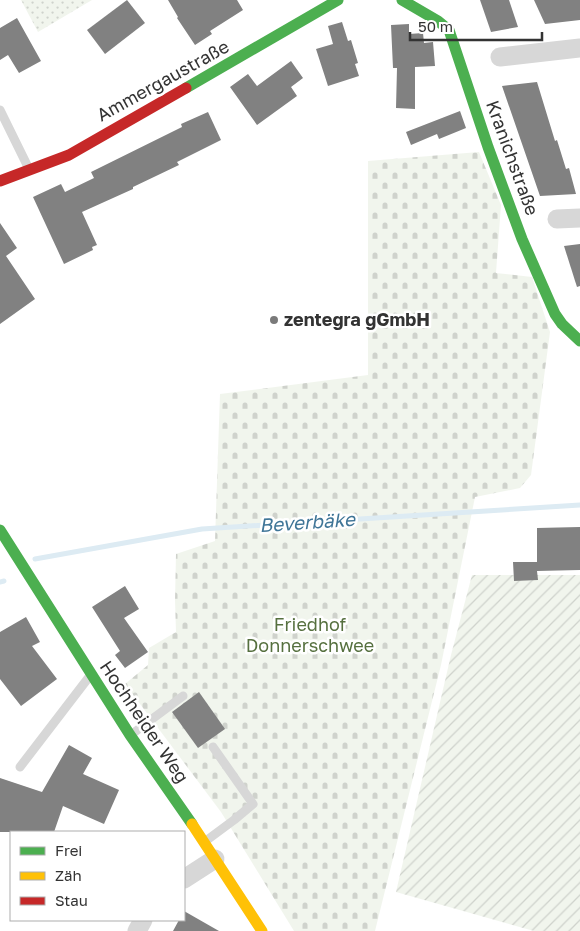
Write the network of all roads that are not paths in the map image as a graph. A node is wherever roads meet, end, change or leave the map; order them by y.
1 (338, 0) edge
2 (402, 0) edge
3 (580, 48) edge
4 (500, 57) dead end
5 (0, 110) edge
6 (29, 170) junction
7 (0, 181) edge
8 (580, 218) edge
9 (557, 219) dead end
10 (580, 341) edge
11 (0, 530) edge
12 (7, 556) edge
13 (91, 674) junction
14 (183, 696) dead end
15 (130, 735) junction
16 (213, 747) dead end
17 (20, 767) dead end
18 (204, 841) junction
19 (215, 859) junction
20 (185, 879) edge
21 (262, 931) edge

1 - 6 street, Ammergaustraße
2 - 10 street, Kranichstraße
3 - 4 street
5 - 6 lane
6 - 7 street, Ammergaustraße
8 - 9 street
11 - 12 street, Hochheider Weg
12 - 13 street, Hochheider Weg
13 - 15 street, Hochheider Weg
13 - 17 lane
14 - 15 lane
15 - 18 street, Hochheider Weg
16 - 18 lane
18 - 19 street, Hochheider Weg
19 - 20 street
19 - 21 street, Hochheider Weg

